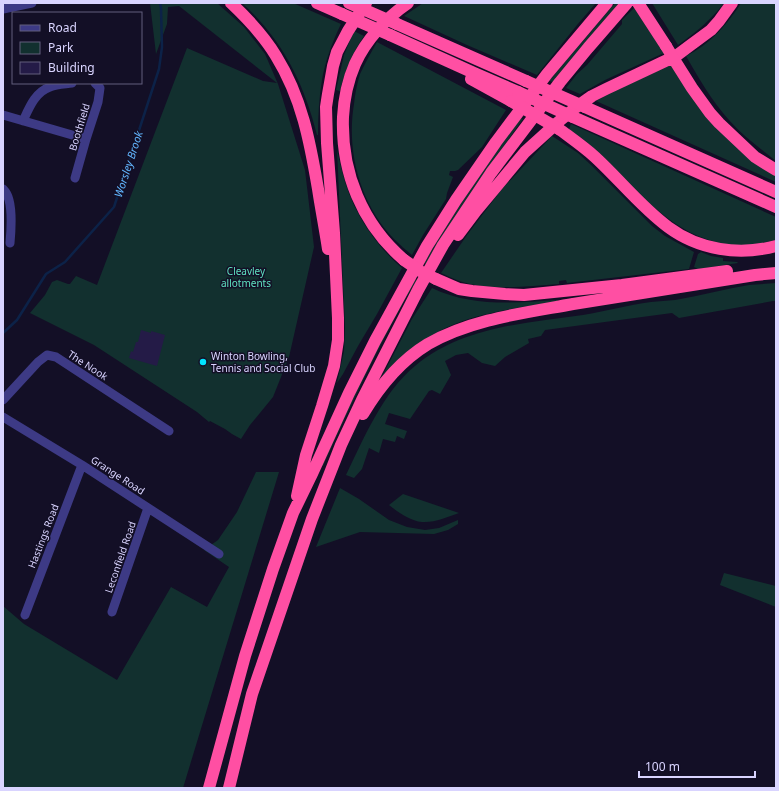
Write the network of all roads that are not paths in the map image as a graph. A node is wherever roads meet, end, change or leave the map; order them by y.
1 (32, 3) edge
2 (231, 3) edge
3 (317, 3) edge
4 (349, 3) edge
5 (366, 3) edge
6 (408, 3) edge
7 (607, 3) edge
8 (627, 3) edge
9 (638, 3) edge
10 (732, 3) edge
11 (3, 9) edge
12 (66, 84) edge
13 (97, 84) edge
14 (514, 97) junction
15 (3, 115) edge
16 (23, 120) junction
17 (86, 139) junction
18 (776, 170) edge
19 (75, 178) dead end
20 (3, 189) edge
21 (776, 192) edge
22 (776, 207) edge
23 (10, 243) dead end
24 (776, 246) edge
25 (776, 265) edge
26 (776, 272) edge
27 (418, 290) junction
28 (336, 291) junction
29 (3, 400) edge
30 (4, 421) edge
31 (169, 431) dead end
32 (82, 465) junction
33 (323, 492) junction
34 (148, 508) junction
35 (293, 512) junction
36 (219, 554) dead end
37 (112, 612) dead end
38 (25, 615) dead end
39 (209, 788) edge
40 (229, 788) edge

1 - 11 street
2 - 28 highway
3 - 14 highway, bridge
4 - 21 highway, bridge
5 - 28 highway
6 - 25 highway, bridge
7 - 35 highway
8 - 27 highway
9 - 18 highway, bridge
10 - 27 highway
12 - 16 street
13 - 17 street, Boothfield
14 - 22 highway, bridge
14 - 24 highway, bridge
15 - 16 street
16 - 17 street
17 - 19 street, Boothfield
20 - 23 street
26 - 33 highway
27 - 33 highway
28 - 35 highway
29 - 31 street, The Nook
30 - 32 street, Grange Road
32 - 34 street, Grange Road
32 - 38 street, Hastings Road
33 - 40 highway
34 - 36 street, Grange Road
34 - 37 street, Leconfield Road
35 - 39 highway

